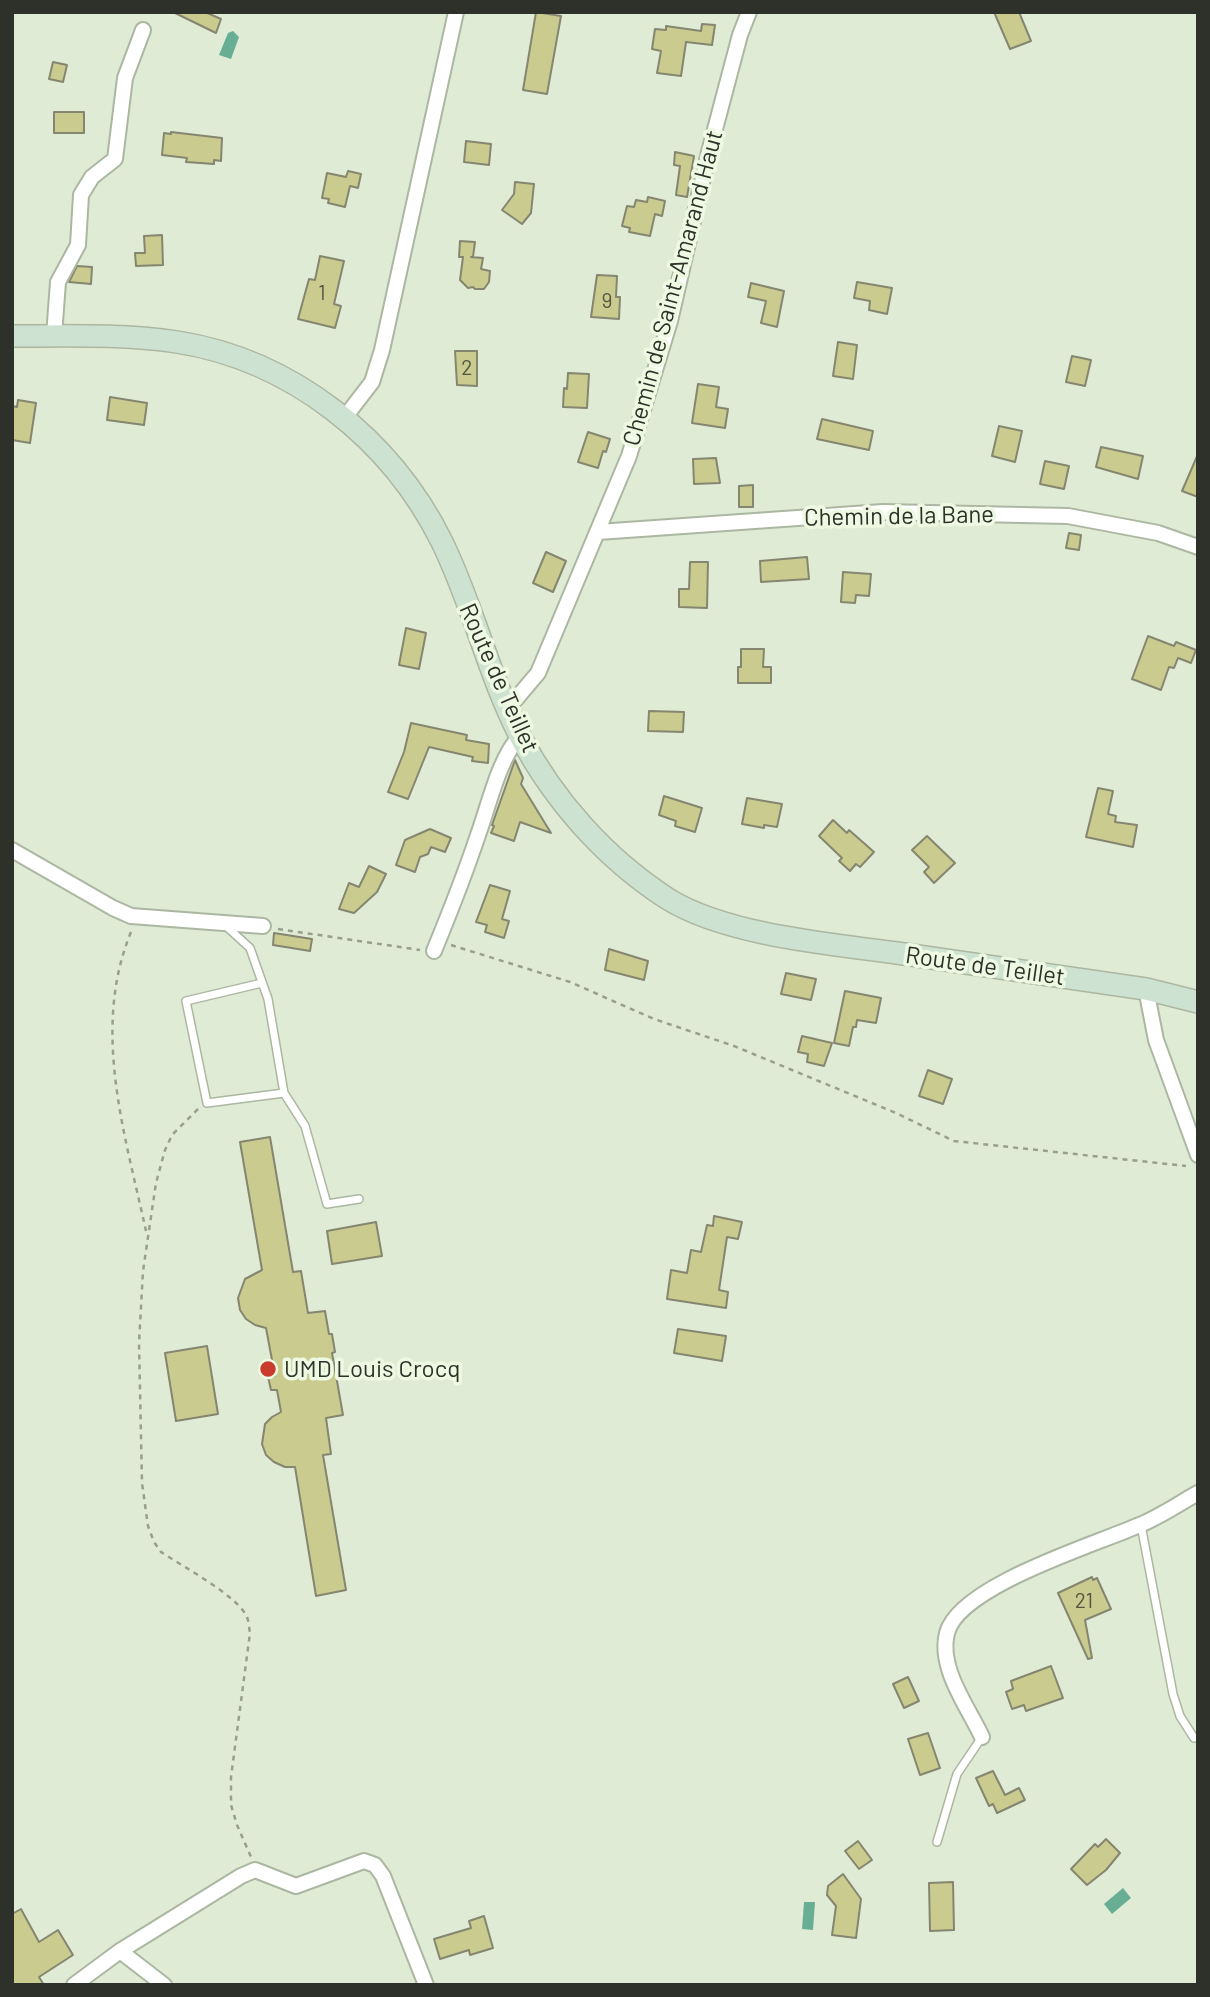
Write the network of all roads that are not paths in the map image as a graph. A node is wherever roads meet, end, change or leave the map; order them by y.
1 (456, 12) edge
2 (749, 12) edge
3 (143, 30) dead end
4 (12, 336) edge
5 (54, 336) junction
6 (345, 417) junction
7 (598, 532) junction
8 (1198, 547) edge
9 (507, 706) junction
10 (520, 736) junction
11 (12, 850) edge
12 (223, 923) junction
13 (263, 926) road end
14 (436, 946) road end
15 (262, 983) junction
16 (1146, 989) junction
17 (1198, 1002) edge
18 (284, 1093) junction
19 (1198, 1155) edge
20 (359, 1199) dead end
21 (1198, 1493) edge
22 (1141, 1525) junction
23 (982, 1737) joint
24 (1194, 1738) dead end
25 (937, 1842) dead end
26 (120, 1951) junction
27 (74, 1985) edge
28 (164, 1985) edge
29 (426, 1985) edge

1 - 6 street
2 - 7 street, Chemin de Saint-Amarand Haut
3 - 5 street
4 - 5 main road, Route de Teillet
5 - 6 main road, Route de Teillet
6 - 9 main road, Route de Teillet
7 - 8 street, Chemin de la Bane
7 - 9 street, Chemin de Saint-Amarand Haut
9 - 10 main road, Route de Teillet
10 - 14 street
10 - 16 main road, Route de Teillet
11 - 12 street
12 - 13 street
12 - 15 lane
15 - 18 lane
15 - 18 lane
16 - 17 main road, Route de Teillet
16 - 19 street
18 - 20 lane
21 - 22 street
22 - 23 street
22 - 24 lane
23 - 25 lane
26 - 27 street
26 - 28 street
26 - 29 street

